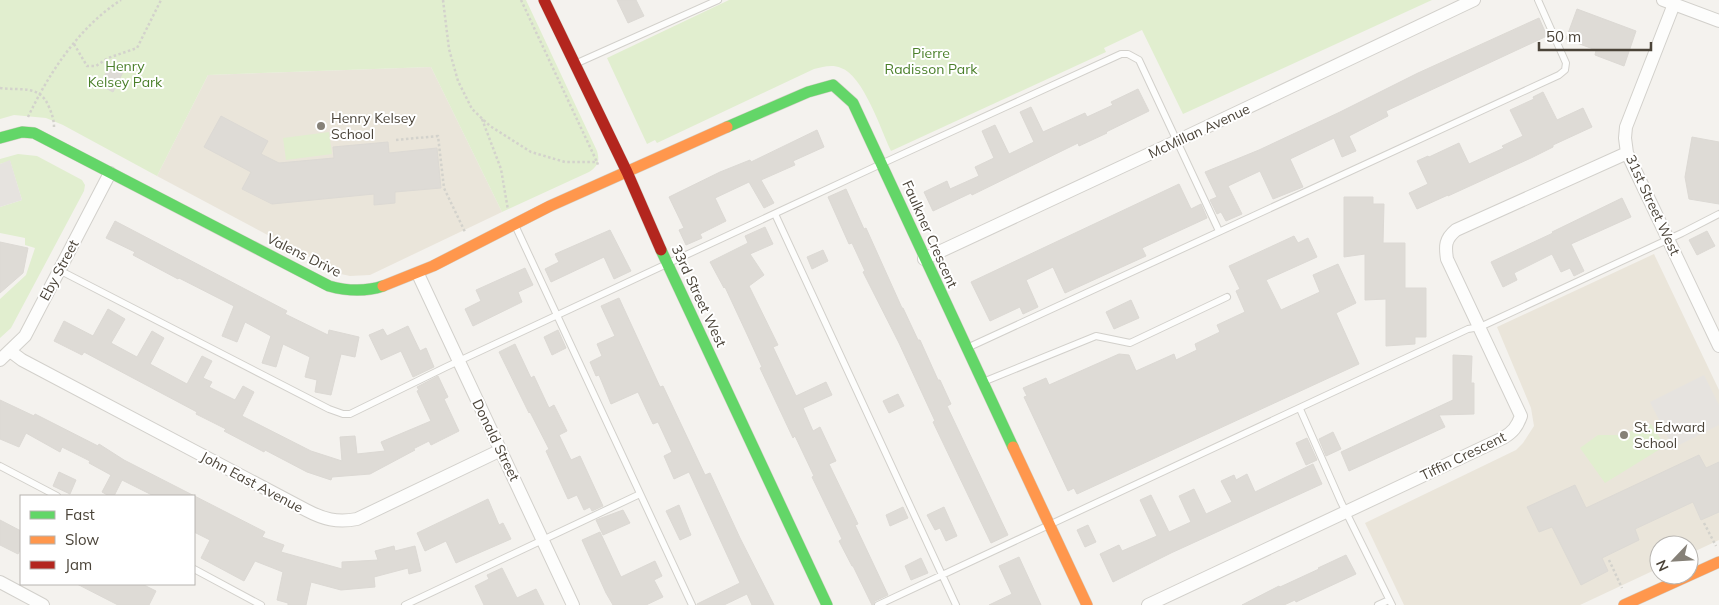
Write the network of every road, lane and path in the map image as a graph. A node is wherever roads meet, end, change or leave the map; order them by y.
1 (121, 0) edge
2 (161, 0) edge
3 (443, 0) edge
4 (521, 0) edge
5 (544, 0) edge
6 (718, 0) edge
7 (1474, 0) edge
8 (1538, 0) edge
9 (1668, 2) edge
10 (1719, 21) edge
11 (74, 44) junction
12 (574, 64) junction
13 (0, 88) edge
14 (40, 94) junction
15 (28, 118) dead end
16 (482, 119) junction
17 (54, 125) dead end
18 (0, 138) edge
19 (396, 140) dead end
20 (1177, 141) junction
21 (1627, 152) junction
22 (597, 162) junction
23 (881, 164) junction
24 (627, 172) junction
25 (110, 173) junction
26 (606, 181) junction
27 (508, 212) dead end
28 (775, 214) junction
29 (1719, 214) edge
30 (514, 223) junction
31 (465, 232) dead end
32 (1220, 232) junction
33 (1669, 239) junction
34 (924, 259) junction
35 (667, 264) junction
36 (59, 270) junction
37 (418, 274) junction
38 (1227, 297) dead end
39 (557, 315) junction
40 (1480, 327) junction
41 (1718, 341) edge
42 (966, 349) junction
43 (10, 351) junction
44 (0, 360) edge
45 (458, 361) junction
46 (982, 383) junction
47 (1300, 409) junction
48 (501, 450) junction
49 (0, 466) edge
50 (640, 494) junction
51 (55, 495) edge
52 (1346, 512) junction
53 (1704, 523) dead end
54 (1050, 525) junction
55 (543, 540) junction
56 (1716, 547) dead end
57 (1609, 560) dead end
58 (1719, 562) edge
59 (195, 570) edge
60 (942, 575) junction
61 (0, 582) edge
62 (1623, 590) dead end
63 (1390, 602) edge
64 (43, 605) edge
65 (261, 605) edge
66 (405, 605) edge
67 (573, 605) edge
68 (692, 605) edge
69 (827, 605) edge
70 (878, 605) edge
71 (956, 605) edge
72 (1087, 605) edge
73 (1148, 605) edge
74 (1378, 605) edge
75 (1624, 605) edge

1 - 11 path
2 - 11 path
3 - 16 path
4 - 22 path
5 - 12 street, 33rd Street West
6 - 12 lane
7 - 20 street, McMillan Avenue
8 - 32 lane
9 - 10 street
9 - 21 street, 31st Street West
11 - 14 path
12 - 24 street, 33rd Street West
13 - 14 path
14 - 15 path
14 - 17 path
16 - 22 path
16 - 27 path
18 - 25 street, Valens Drive
19 - 31 path
20 - 23 lane
20 - 32 lane
20 - 34 street, McMillan Avenue
21 - 33 street, 31st Street West
21 - 40 street, Tiffin Crescent
22 - 26 path
23 - 24 street, Faulkner Crescent
23 - 28 lane
23 - 34 street, Faulkner Crescent
24 - 26 street, Valens Drive
24 - 35 street, 33rd Street West
25 - 36 street, Eby Street
25 - 37 street, Valens Drive
26 - 30 street, Valens Drive
28 - 35 lane
28 - 60 lane
29 - 33 lane
30 - 37 street, Valens Drive
30 - 39 lane
32 - 42 lane
33 - 40 lane
33 - 41 street, 31st Street West
34 - 42 street, Faulkner Crescent
35 - 39 lane
35 - 69 street, 33rd Street West
36 - 43 street, Eby Street
36 - 45 lane
37 - 45 street, Donald Street
38 - 46 lane
39 - 45 lane
39 - 50 lane
40 - 47 lane
40 - 52 street, Tiffin Crescent
42 - 46 street, Faulkner Crescent
43 - 44 street, Eby Street
43 - 48 street, John East Avenue
45 - 48 street, Donald Street
46 - 54 street, Faulkner Crescent
47 - 52 lane
47 - 54 lane
48 - 55 street, Donald Street
49 - 51 lane
50 - 55 lane
50 - 68 lane
52 - 63 lane
52 - 73 street, Tiffin Crescent
53 - 56 path
54 - 60 lane
54 - 72 street, Faulkner Crescent
55 - 66 lane
55 - 67 street, Donald Street
57 - 62 path
58 - 75 street
59 - 65 lane
60 - 70 lane
60 - 71 lane
61 - 64 street
63 - 74 lane

